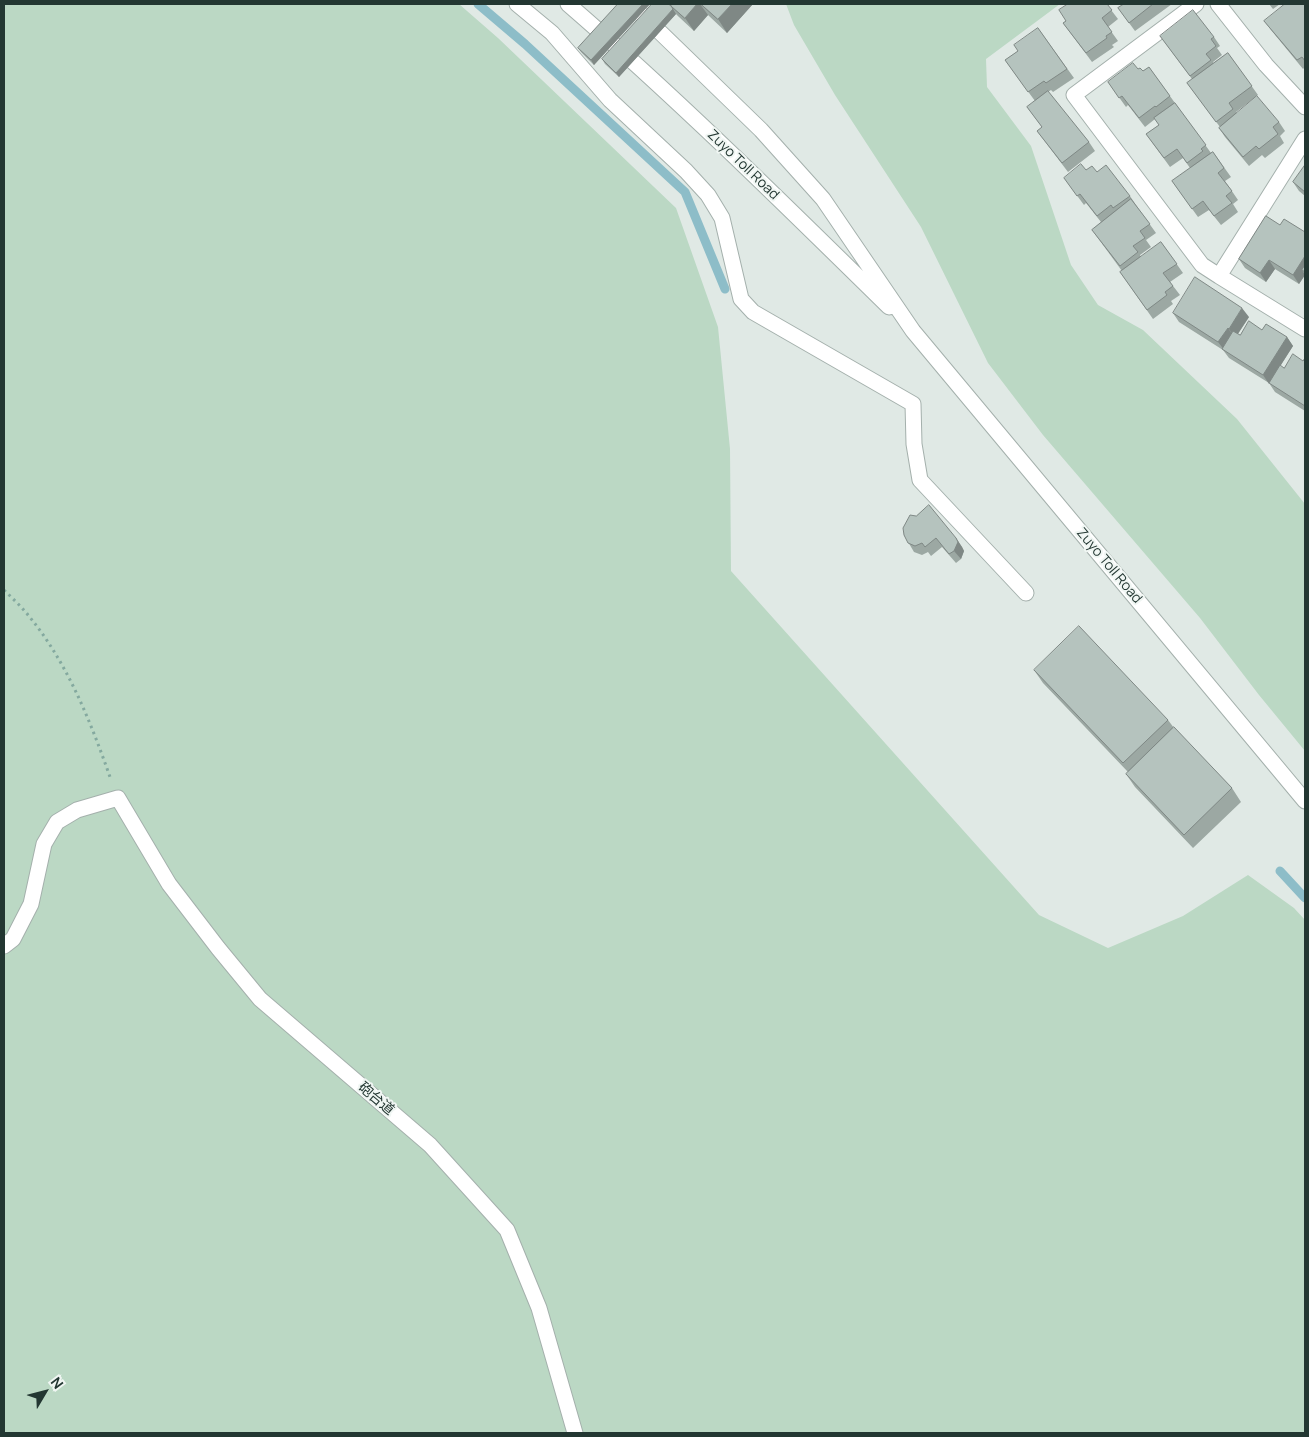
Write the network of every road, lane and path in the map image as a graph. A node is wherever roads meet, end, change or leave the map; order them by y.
1 (517, 4) edge
2 (568, 4) edge
3 (631, 4) edge
4 (1196, 4) edge
5 (1218, 4) edge
6 (1305, 107) edge
7 (1305, 139) edge
8 (1219, 276) junction
9 (1305, 330) edge
10 (914, 331) junction
11 (4, 590) edge
12 (1026, 593) dead end
13 (118, 798) junction
14 (1305, 801) edge
15 (4, 946) edge
16 (575, 1433) edge

1 - 12 street
2 - 10 street, Zuyo Toll Road
3 - 10 street, Zuyo Toll Road
4 - 8 street
5 - 6 street
7 - 8 street
8 - 9 street
10 - 14 street, Zuyo Toll Road
11 - 13 path
13 - 15 street
13 - 16 street, 砲台道

